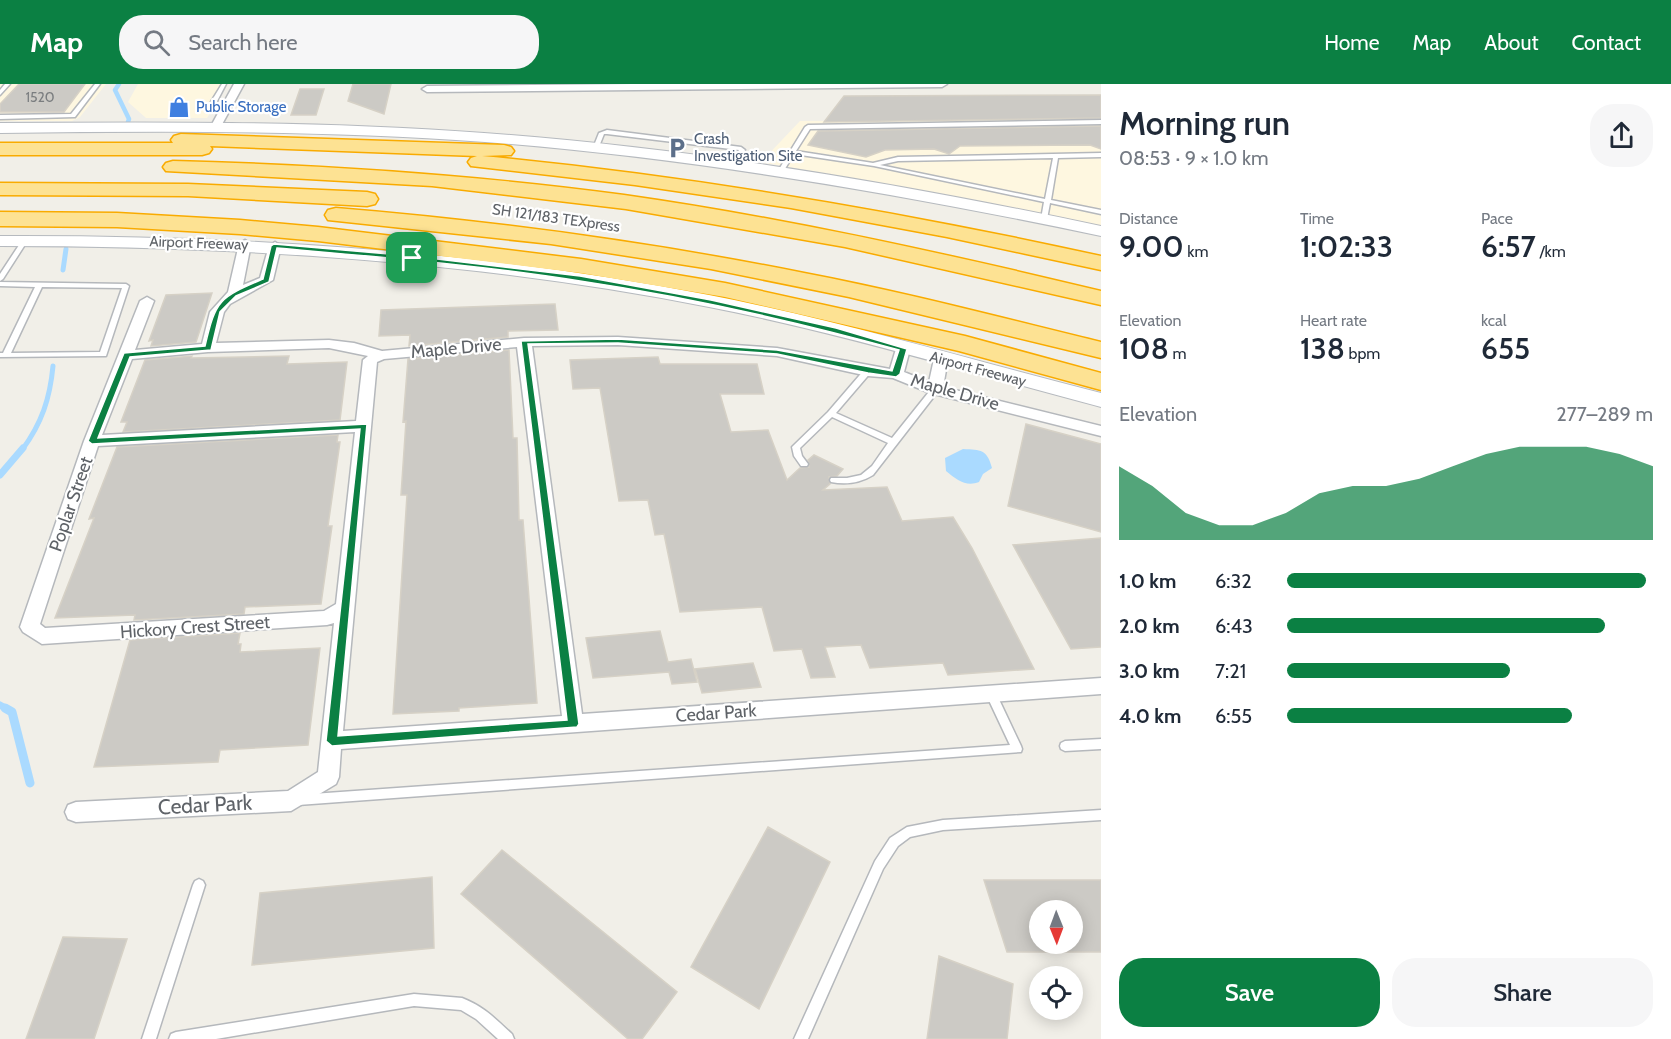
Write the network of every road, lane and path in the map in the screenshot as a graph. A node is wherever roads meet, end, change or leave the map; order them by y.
1 (8, 84) edge
2 (98, 84) edge
3 (224, 84) edge
4 (239, 84) edge
5 (942, 84) edge
6 (655, 86) edge
7 (427, 89) dead end
8 (0, 93) edge
9 (225, 110) junction
10 (0, 117) edge
11 (1101, 122) edge
12 (216, 126) junction
13 (0, 128) edge
14 (0, 149) edge
15 (79, 149) junction
16 (793, 152) junction
17 (1056, 155) junction
18 (1101, 155) edge
19 (873, 165) junction
20 (0, 167) edge
21 (781, 171) junction
22 (0, 189) edge
23 (1047, 201) junction
24 (0, 207) edge
25 (1101, 212) edge
26 (0, 219) edge
27 (1044, 219) junction
28 (1101, 231) edge
29 (25, 240) junction
30 (0, 241) edge
31 (856, 242) junction
32 (1101, 242) edge
33 (245, 244) junction
34 (274, 246) junction
35 (1101, 263) edge
36 (0, 279) edge
37 (0, 284) edge
38 (39, 285) junction
39 (1101, 285) edge
40 (933, 287) dead end
41 (234, 294) junction
42 (1101, 298) edge
43 (147, 301) dead end
44 (524, 342) junction
45 (208, 348) junction
46 (903, 349) junction
47 (1101, 350) edge
48 (3, 355) edge
49 (127, 355) junction
50 (381, 355) junction
51 (941, 359) junction
52 (868, 371) junction
53 (896, 374) junction
54 (1101, 382) edge
55 (935, 390) junction
56 (1101, 400) edge
57 (831, 414) junction
58 (364, 426) junction
59 (1101, 431) edge
60 (92, 441) junction
61 (893, 442) junction
62 (804, 464) dead end
63 (834, 480) dead end
64 (345, 608) junction
65 (42, 636) joint
66 (1101, 686) edge
67 (991, 693) junction
68 (573, 724) junction
69 (332, 741) junction
70 (1101, 744) edge
71 (1065, 746) dead end
72 (291, 801) junction
73 (76, 812) dead end
74 (1101, 815) edge
75 (199, 885) dead end
76 (149, 1039) edge
77 (176, 1039) edge
78 (507, 1039) edge
79 (801, 1039) edge

1 - 8 lane
2 - 10 lane
3 - 9 lane
4 - 9 street
5 - 6 street
6 - 7 street
9 - 12 street
11 - 16 lane
12 - 13 main road
12 - 21 main road
14 - 15 highway
15 - 32 highway
15 - 35 highway
16 - 19 lane
16 - 21 lane
17 - 18 lane
17 - 19 lane
17 - 23 lane
19 - 23 lane
20 - 31 highway, SH 121/183 TEXpress
21 - 27 main road
22 - 40 highway, SH 121/183 TEXpress
23 - 25 lane
23 - 27 lane
24 - 47 highway, Airport Freeway
26 - 54 highway
27 - 28 main road
29 - 30 main road, Airport Freeway
29 - 33 main road, Airport Freeway
29 - 36 lane
31 - 39 highway
31 - 42 highway, SH 121/183 TEXpress
33 - 34 main road, Airport Freeway
33 - 41 street
34 - 41 street
34 - 46 main road, Airport Freeway
37 - 38 lane
38 - 48 lane
38 - 48 lane
41 - 45 street
43 - 49 street, Poplar Street
44 - 50 street, Maple Drive
44 - 52 street, Maple Drive
44 - 68 street
45 - 49 street, Maple Drive
45 - 50 street, Maple Drive
46 - 51 main road, Airport Freeway
46 - 53 street
49 - 60 street, Poplar Street
50 - 58 street
51 - 55 street
51 - 56 main road, Airport Freeway
52 - 53 street, Maple Drive
52 - 57 lane
53 - 55 street, Maple Drive
55 - 59 street, Maple Drive
55 - 61 lane
57 - 61 lane
57 - 62 lane
58 - 60 street
58 - 64 street
60 - 65 street, Poplar Street
61 - 63 lane
64 - 65 street, Hickory Crest Street
64 - 69 street
66 - 67 street, Cedar Park
67 - 68 street, Cedar Park
67 - 72 lane
68 - 69 street, Cedar Park
69 - 72 street
70 - 71 lane
72 - 73 street, Cedar Park
74 - 79 lane
75 - 76 lane
77 - 78 lane

